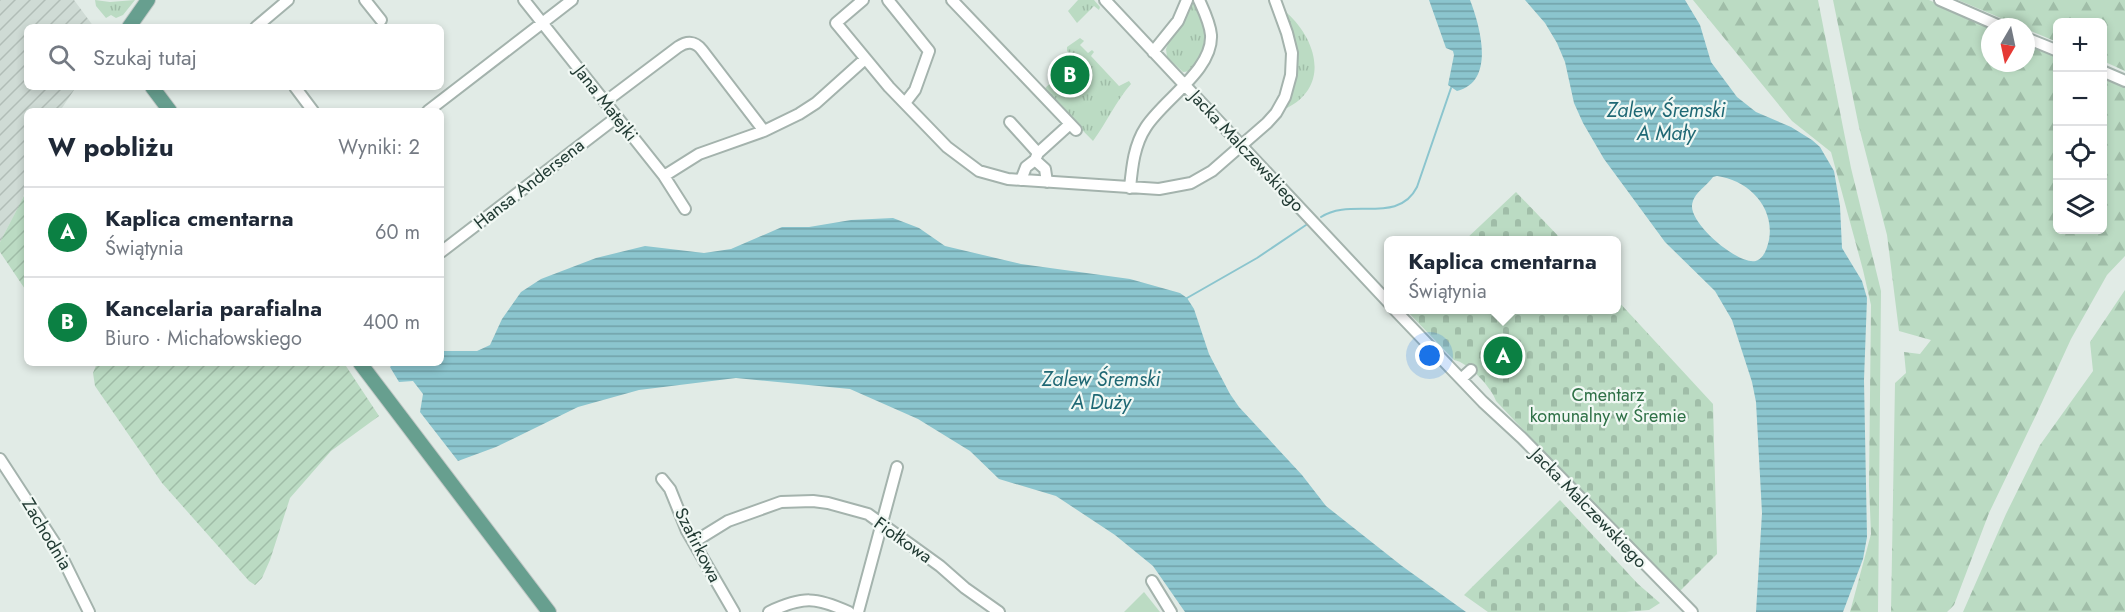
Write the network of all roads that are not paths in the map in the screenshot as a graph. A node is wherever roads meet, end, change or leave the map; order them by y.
1 (148, 0) edge
2 (288, 0) edge
3 (365, 0) edge
4 (524, 0) edge
5 (572, 0) edge
6 (864, 0) edge
7 (888, 0) edge
8 (952, 0) edge
9 (1105, 0) edge
10 (1187, 0) edge
11 (1199, 0) edge
12 (1275, 0) edge
13 (1940, 0) edge
14 (1981, 18) edge
15 (381, 20) dead end
16 (542, 23) junction
17 (131, 24) edge
18 (260, 24) edge
19 (2035, 42) edge
20 (2053, 49) edge
21 (1153, 52) junction
22 (866, 59) junction
23 (2105, 72) edge
24 (2125, 81) edge
25 (1184, 84) junction
26 (154, 90) edge
27 (297, 90) edge
28 (605, 102) junction
29 (905, 103) junction
30 (168, 108) edge
31 (311, 108) edge
32 (433, 108) edge
33 (616, 117) junction
34 (1011, 122) dead end
35 (765, 131) junction
36 (1242, 147) junction
37 (1036, 156) junction
38 (664, 177) junction
39 (1021, 180) junction
40 (1047, 182) junction
41 (1130, 188) junction
42 (685, 209) dead end
43 (444, 250) edge
44 (1384, 298) edge
45 (1400, 314) edge
46 (362, 366) edge
47 (1471, 370) dead end
48 (1461, 379) junction
49 (0, 459) edge
50 (897, 467) dead end
51 (663, 479) dead end
52 (882, 524) junction
53 (694, 542) junction
54 (1152, 581) dead end
55 (89, 612) edge
56 (549, 612) edge
57 (734, 612) edge
58 (769, 612) edge
59 (849, 612) edge
60 (858, 612) edge
61 (999, 612) edge
62 (1171, 612) edge
63 (1692, 612) edge

1 - 17 main road
2 - 18 street
3 - 15 street
4 - 16 street, Jana Matejki
5 - 16 street
6 - 22 street
7 - 29 street
8 - 37 street
9 - 21 street, Jacka Malczewskiego
10 - 21 street
11 - 25 street
12 - 36 street
13 - 14 street
16 - 28 street, Jana Matejki
16 - 32 street
19 - 20 street
21 - 25 street, Jacka Malczewskiego
22 - 29 street
22 - 35 street
23 - 24 street
25 - 36 street, Jacka Malczewskiego
25 - 41 street
26 - 30 main road
27 - 31 street
28 - 33 street, Jana Matejki
28 - 35 street
29 - 39 street
33 - 38 street, Jana Matejki
33 - 43 street, Hansa Andersena
34 - 37 street
35 - 38 street
36 - 41 street
36 - 44 street, Jacka Malczewskiego
37 - 39 street
37 - 40 street
38 - 42 street, Jana Matejki
39 - 40 street
40 - 41 street
45 - 48 street, Jacka Malczewskiego
46 - 56 main road
47 - 48 street
48 - 63 street, Jacka Malczewskiego
49 - 55 street, Zachodnia
50 - 52 street
51 - 53 street, Szafirkowa
52 - 53 street, Fiołkowa
52 - 60 street
52 - 61 street, Fiołkowa
53 - 57 street, Szafirkowa
54 - 62 street
58 - 59 street

